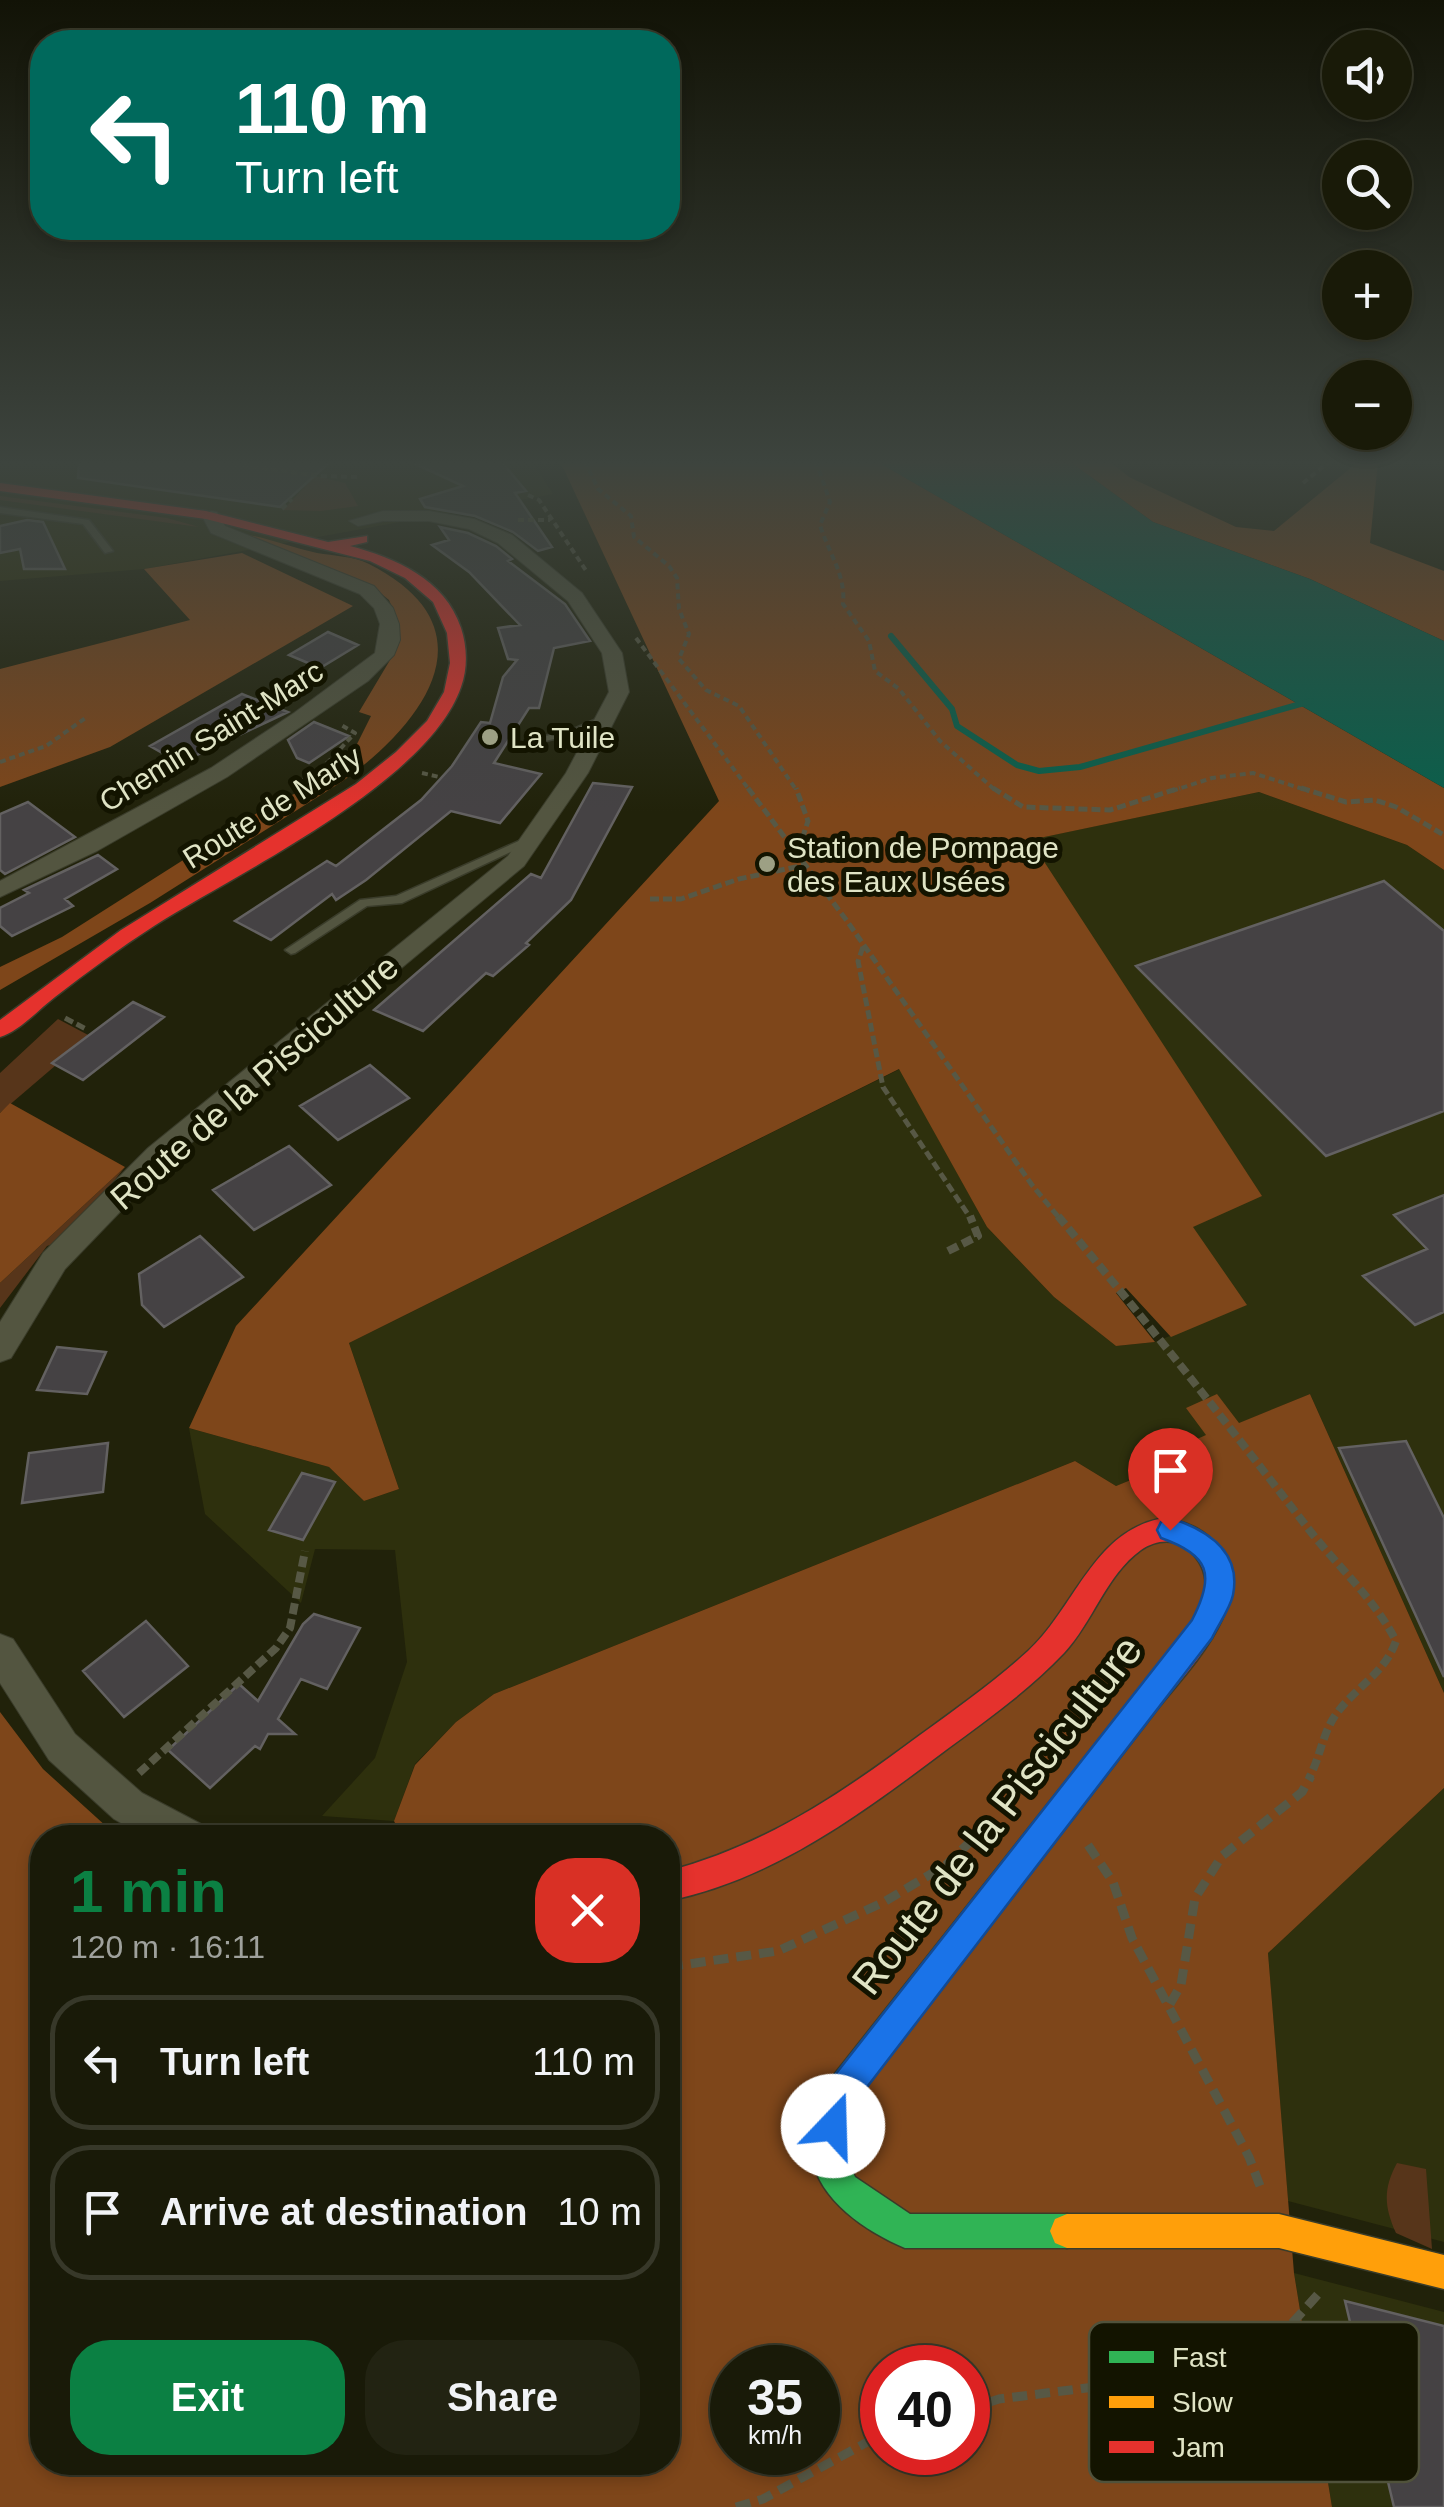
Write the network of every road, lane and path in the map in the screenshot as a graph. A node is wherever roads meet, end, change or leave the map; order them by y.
1 (337, 578) edge
2 (555, 578) edge
3 (592, 578) edge
4 (677, 578) edge
5 (843, 578) edge
6 (417, 579) edge
7 (598, 586) dead end
8 (631, 631) dead end
9 (87, 717) dead end
10 (606, 718) junction
11 (342, 725) dead end
12 (528, 742) dead end
13 (0, 762) edge
14 (313, 782) dead end
15 (1444, 835) edge
16 (534, 838) junction
17 (790, 844) junction
18 (806, 865) junction
19 (0, 890) edge
20 (650, 900) dead end
21 (864, 946) junction
22 (292, 950) dead end
23 (62, 1016) dead end
24 (86, 1029) dead end
25 (0, 1030) edge
26 (948, 1251) dead end
27 (0, 1350) edge
28 (305, 1551) dead end
29 (0, 1652) edge
30 (150, 1762) dead end
31 (1003, 1810) dead end
32 (1058, 1814) junction
33 (163, 1825) edge
34 (680, 1884) edge
35 (680, 1964) edge
36 (1170, 2004) junction
37 (1278, 2231) junction
38 (1332, 2246) junction
39 (1444, 2272) edge
40 (1293, 2322) edge
41 (1089, 2388) edge
42 (990, 2402) edge
43 (860, 2446) edge
44 (736, 2507) edge

1 - 19 street, Chemin Saint-Marc
2 - 10 street, Route de la Pisciculture
3 - 7 path
4 - 17 path
5 - 15 path
6 - 25 main road, Route de Marly
8 - 17 path
9 - 13 path
10 - 12 lane
10 - 16 street, Route de la Pisciculture
11 - 14 path
16 - 22 lane, Route de la Pisciculture
16 - 27 street, Route de la Pisciculture
17 - 18 path
18 - 20 path
18 - 21 path
21 - 26 path
21 - 36 path
23 - 24 path
28 - 30 path
29 - 33 street
31 - 35 path
32 - 34 main road, Route de la Pisciculture
32 - 36 path
32 - 37 main road, Route de la Pisciculture
36 - 37 path
37 - 38 main road, Route de la Pisciculture
38 - 39 main road, Route de la Pisciculture
38 - 40 path
41 - 42 path
43 - 44 path

